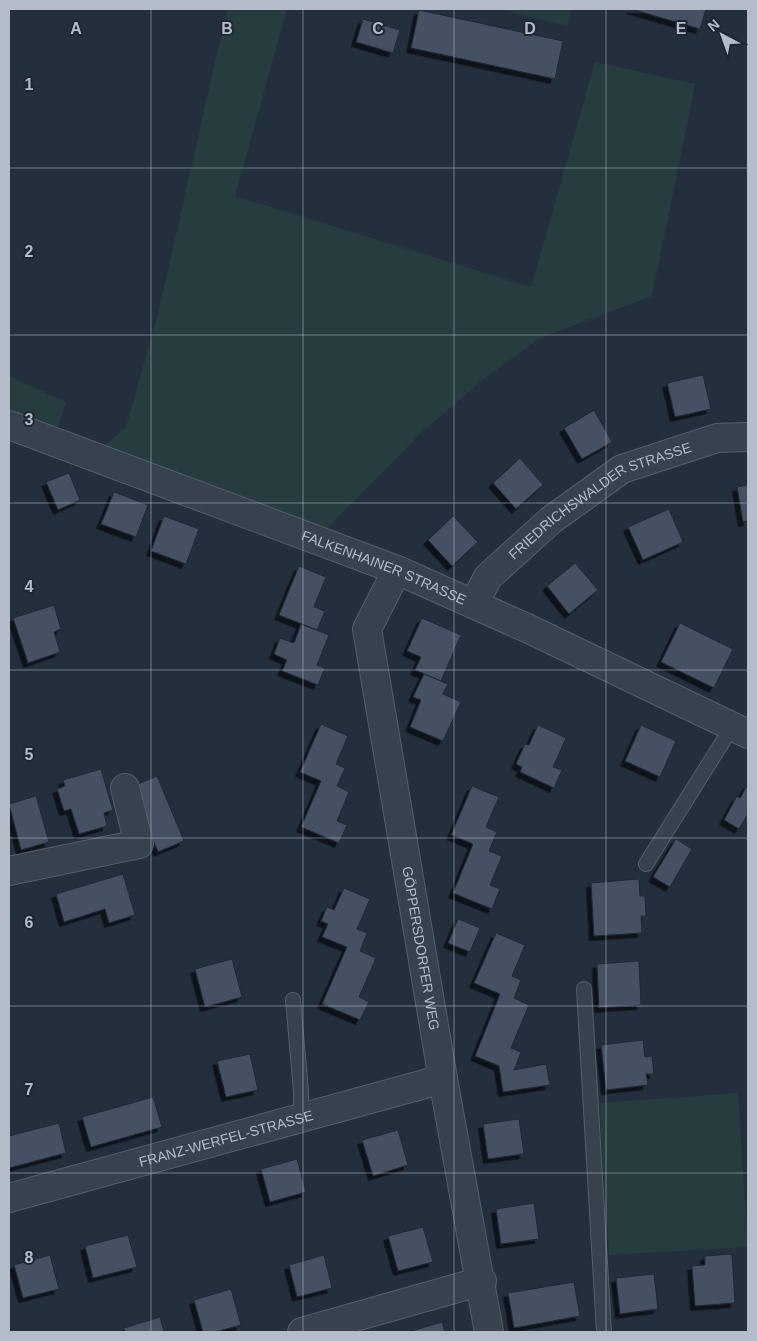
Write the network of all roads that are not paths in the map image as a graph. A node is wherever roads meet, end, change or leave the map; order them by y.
1 (9, 425) edge
2 (748, 437) edge
3 (397, 570) junction
4 (474, 604) junction
5 (740, 730) edge
6 (125, 788) dead end
7 (646, 864) dead end
8 (9, 871) edge
9 (584, 989) dead end
10 (293, 1000) dead end
11 (443, 1079) junction
12 (300, 1118) junction
13 (9, 1198) edge
14 (482, 1281) junction
15 (302, 1332) edge
16 (489, 1332) edge
17 (604, 1332) edge

1 - 3 street, FALKENHAINER STRASSE
2 - 4 street, FRIEDRICHSWALDER STRASSE
3 - 4 street, FALKENHAINER STRASSE
3 - 11 street, GÖPPERSDORFER WEG
4 - 5 street, FALKENHAINER STRASSE
5 - 7 lane
6 - 8 street
9 - 17 lane
10 - 12 lane
11 - 12 street, FRANZ-WERFEL-STRASSE
11 - 14 street, GÖPPERSDORFER WEG
12 - 13 street, FRANZ-WERFEL-STRASSE
14 - 15 street
14 - 16 street, GÖPPERSDORFER WEG

